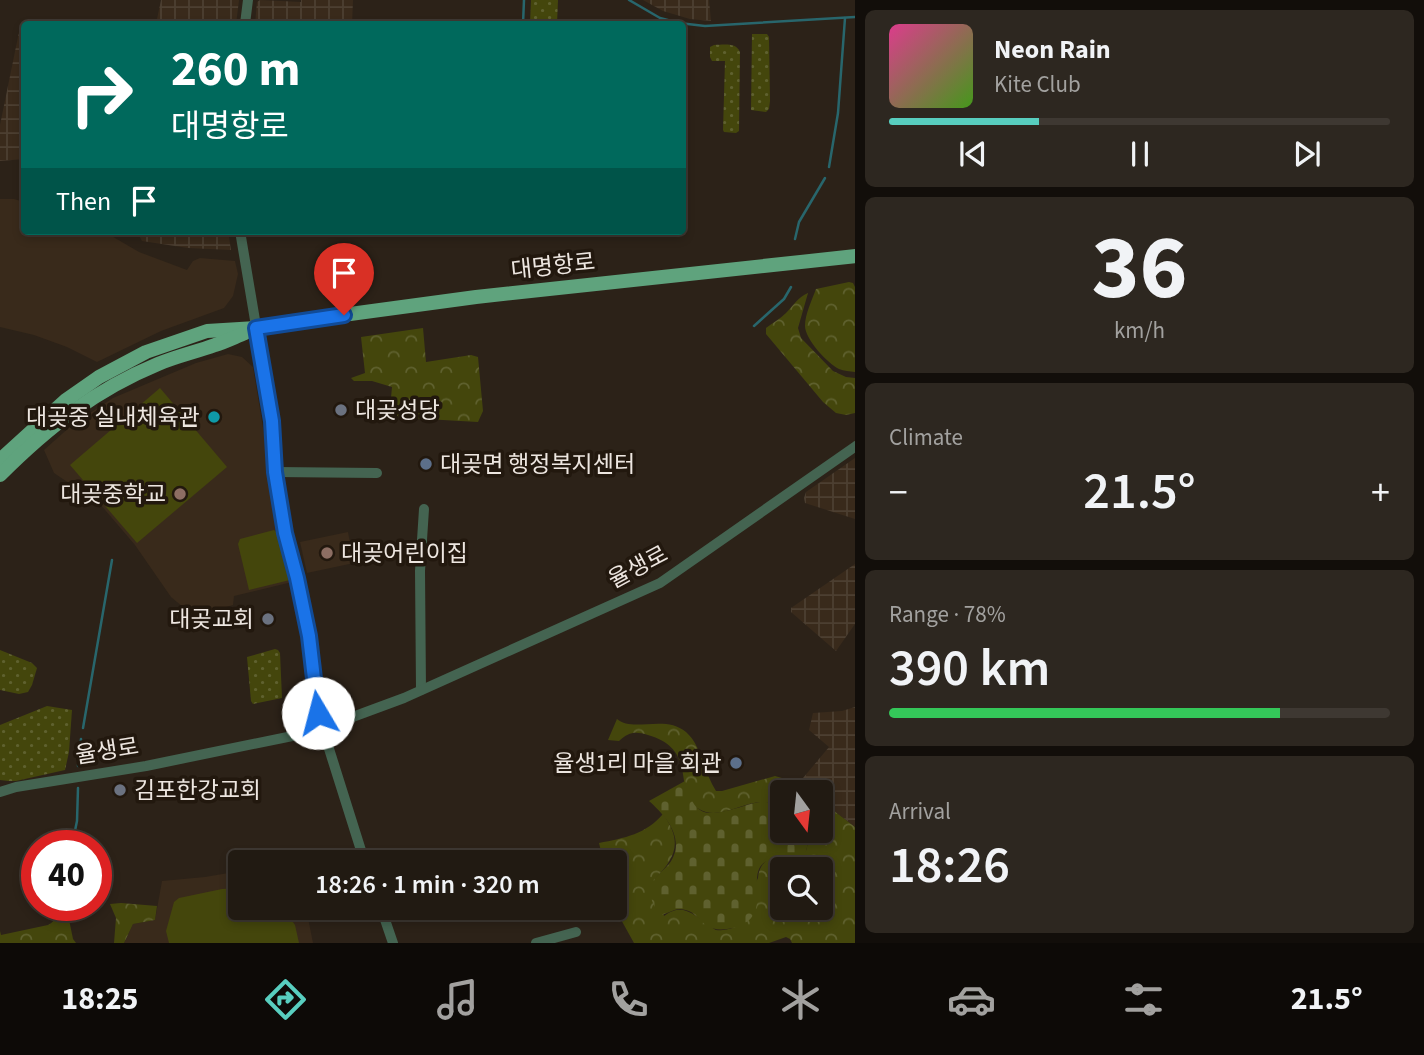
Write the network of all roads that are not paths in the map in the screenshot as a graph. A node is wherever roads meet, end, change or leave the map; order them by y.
1 (248, 0) edge
2 (246, 21) edge
3 (241, 235) edge
4 (855, 256) edge
5 (256, 328) junction
6 (855, 446) edge
7 (0, 460) edge
8 (275, 472) junction
9 (377, 473) dead end
10 (0, 475) edge
11 (424, 509) dead end
12 (421, 690) junction
13 (323, 729) junction
14 (0, 792) edge
15 (361, 850) edge
16 (385, 920) edge
17 (576, 932) dead end
18 (393, 943) edge
19 (536, 943) edge

1 - 2 street
3 - 5 street
4 - 5 main road, 대명항로
5 - 7 main road, 대명항로
5 - 8 street
5 - 10 main road, 대명항로
6 - 12 street, 율생로
8 - 9 street
8 - 13 street
11 - 12 street
12 - 13 street, 율생로
13 - 14 street, 율생로
13 - 15 street
16 - 18 street
17 - 19 street

